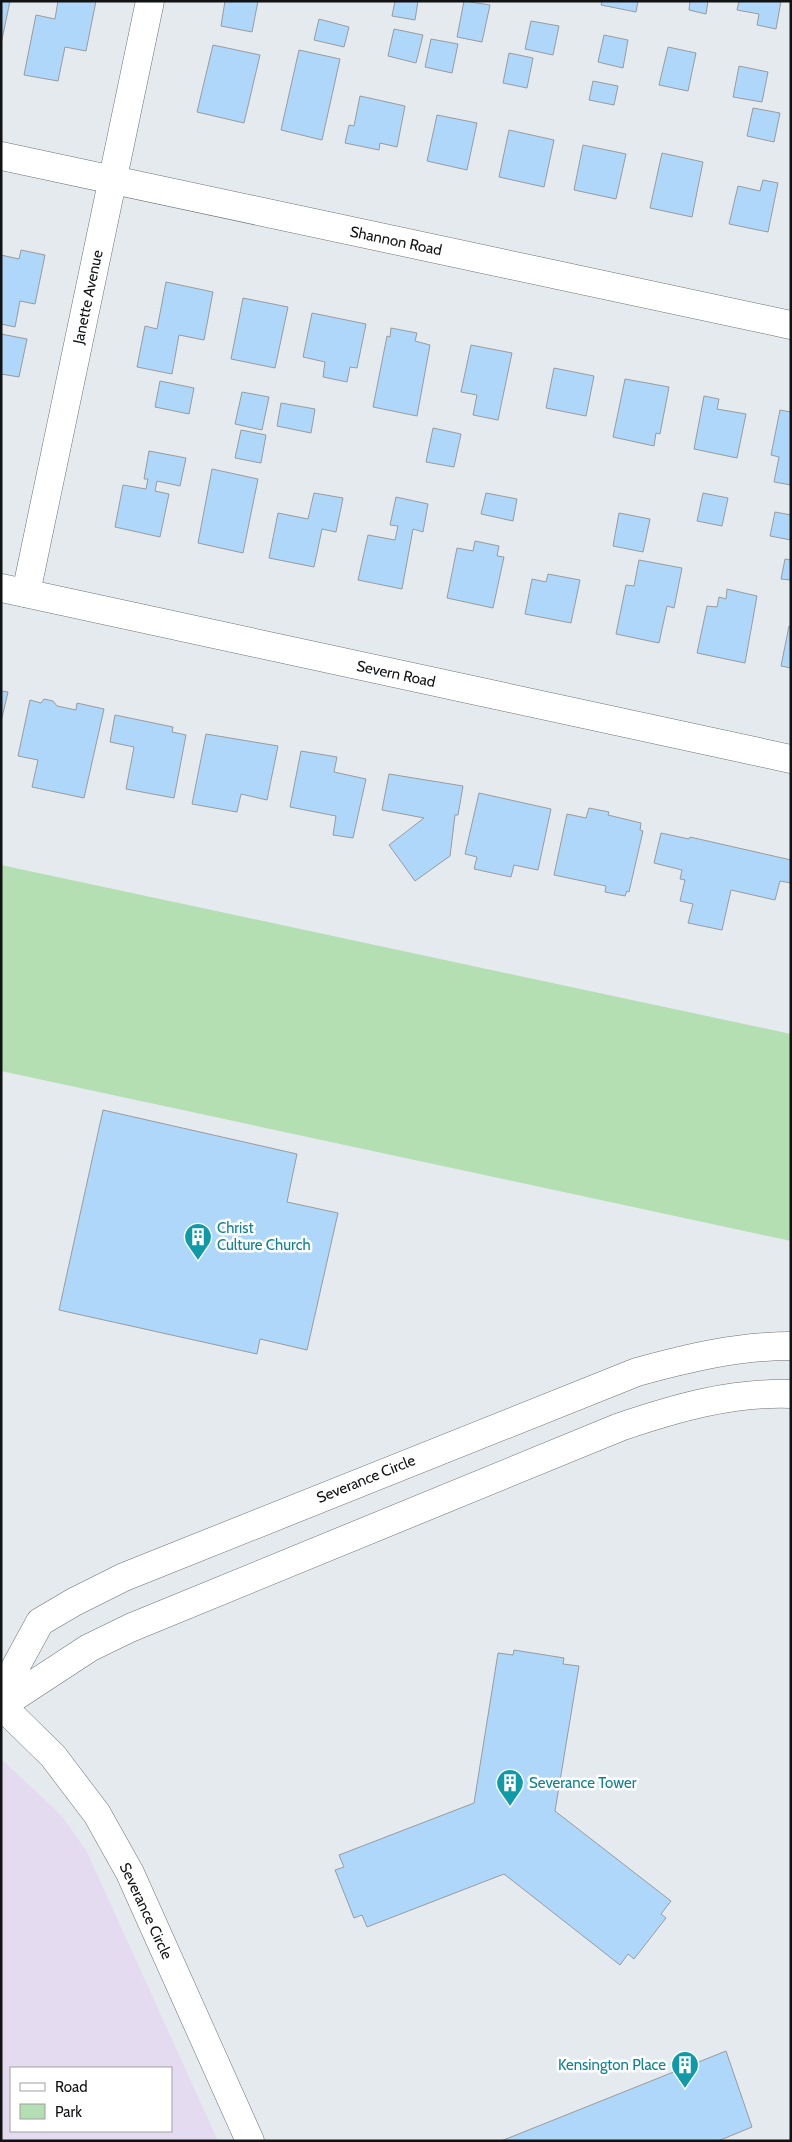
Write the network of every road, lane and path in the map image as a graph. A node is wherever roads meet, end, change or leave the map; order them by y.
1 (150, 1) edge
2 (1, 156) edge
3 (113, 180) junction
4 (791, 325) edge
5 (14, 591) edge
6 (791, 759) edge
7 (791, 1346) edge
8 (791, 1394) edge
9 (2, 1705) edge
10 (250, 2141) edge

1 - 3 street, Janette Avenue
2 - 3 street, Shannon Road
3 - 4 street, Shannon Road
3 - 5 street, Janette Avenue
5 - 6 street, Severn Road
7 - 9 street, Severance Circle
8 - 9 street
9 - 10 street, Severance Circle

